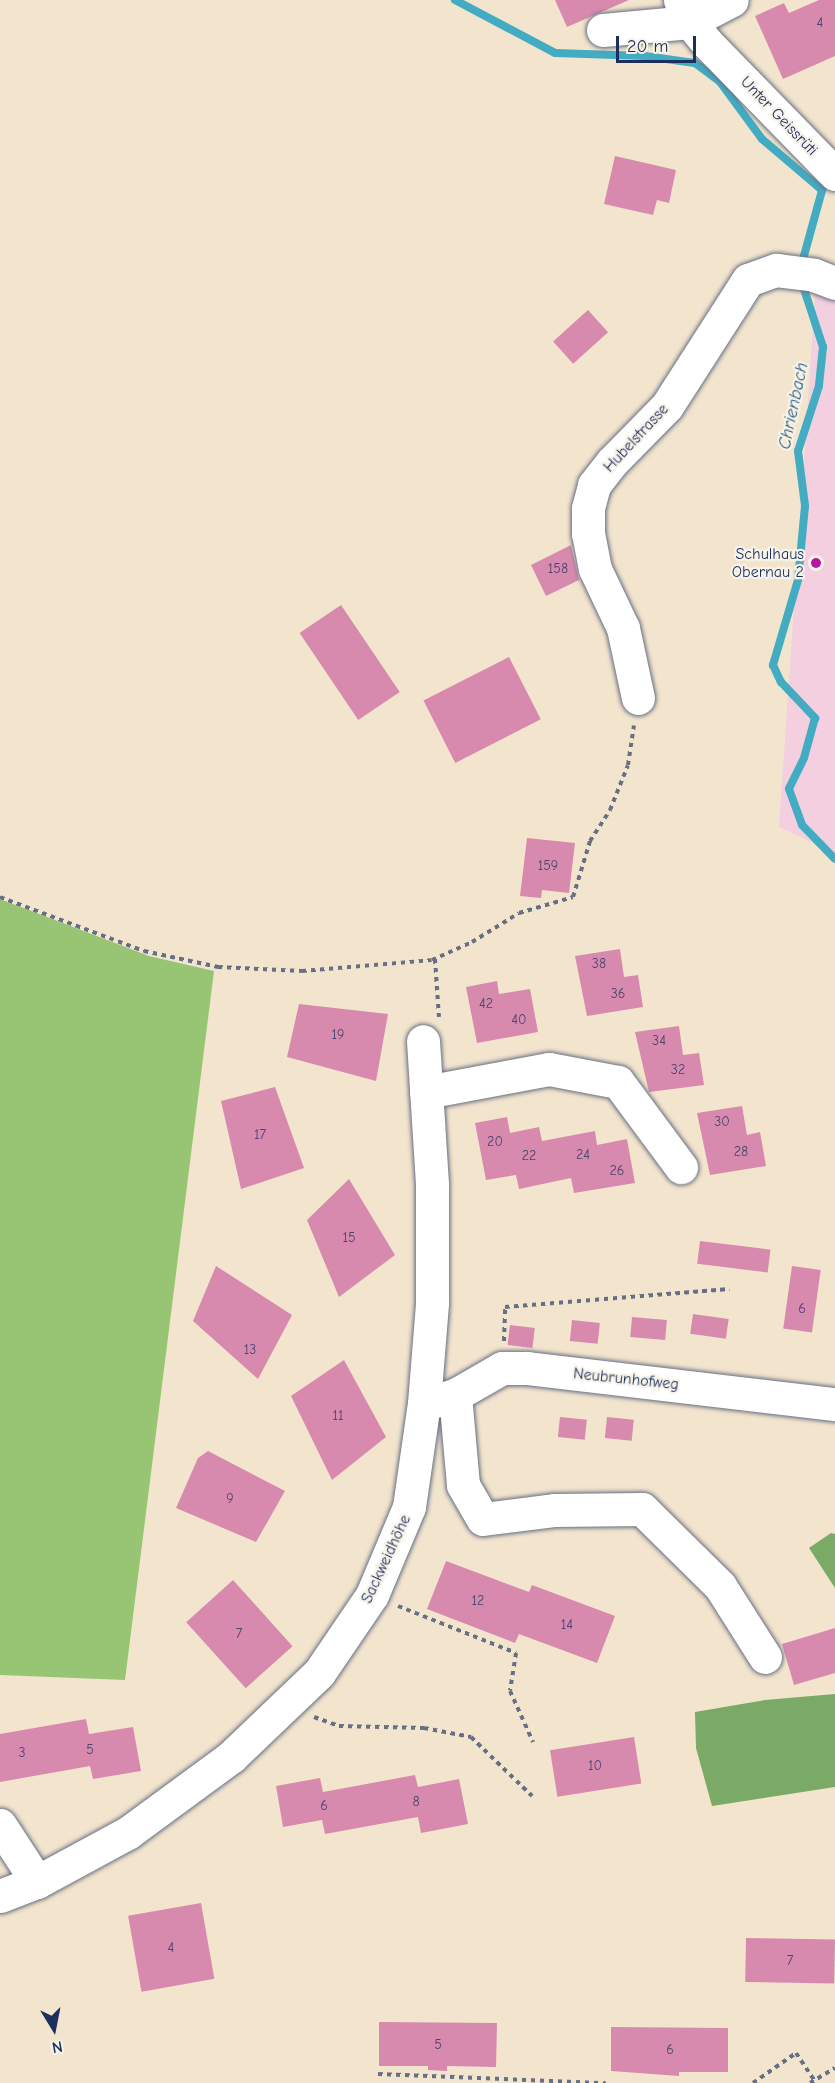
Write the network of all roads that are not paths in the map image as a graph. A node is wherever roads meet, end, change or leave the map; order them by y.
1 (732, 0) edge
2 (685, 11) edge
3 (603, 30) dead end
4 (835, 174) edge
5 (835, 283) edge
6 (638, 698) road end
7 (423, 1041) road end
8 (426, 1092) junction
9 (681, 1167) dead end
10 (440, 1399) junction
11 (835, 1404) edge
12 (765, 1658) dead end
13 (0, 1825) edge
14 (37, 1882) junction
15 (0, 1896) edge

1 - 2 street
2 - 3 street
2 - 4 street, Unter Geissrüti
5 - 6 street, Hubelstrasse
7 - 8 street, Sackweidhöhe
8 - 9 street
8 - 10 street, Sackweidhöhe
10 - 11 street, Neubrunhofweg
10 - 12 street
10 - 14 street, Sackweidhöhe
13 - 14 street
14 - 15 street, Sackweidhöhe

